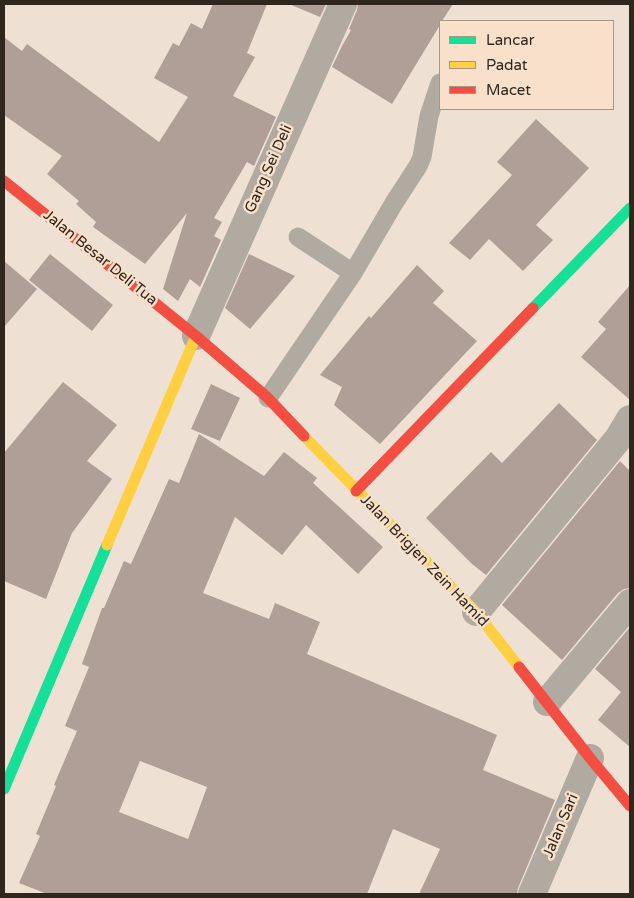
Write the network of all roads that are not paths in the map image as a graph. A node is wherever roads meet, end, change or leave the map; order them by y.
1 (343, 4) edge
2 (439, 86) edge
3 (4, 181) edge
4 (630, 208) edge
5 (298, 237) dead end
6 (353, 273) junction
7 (196, 336) junction
8 (268, 398) junction
9 (630, 420) edge
10 (356, 491) junction
11 (630, 603) edge
12 (476, 612) junction
13 (547, 702) junction
14 (590, 758) junction
15 (4, 790) edge
16 (630, 806) edge
17 (532, 894) edge

1 - 7 street, Gang Sei Deli
2 - 6 lane
3 - 7 main road, Jalan Besar Deli Tua
4 - 10 main road
5 - 6 lane
6 - 8 lane
7 - 8 main road, Jalan Brigjen Zein Hamid
7 - 15 main road
8 - 10 main road, Jalan Brigjen Zein Hamid
9 - 12 street
10 - 12 main road, Jalan Brigjen Zein Hamid
11 - 13 street
12 - 13 main road, Jalan Brigjen Zein Hamid
13 - 14 main road, Jalan Brigjen Zein Hamid
14 - 16 main road, Jalan Brigjen Zein Hamid
14 - 17 street, Jalan Sari

